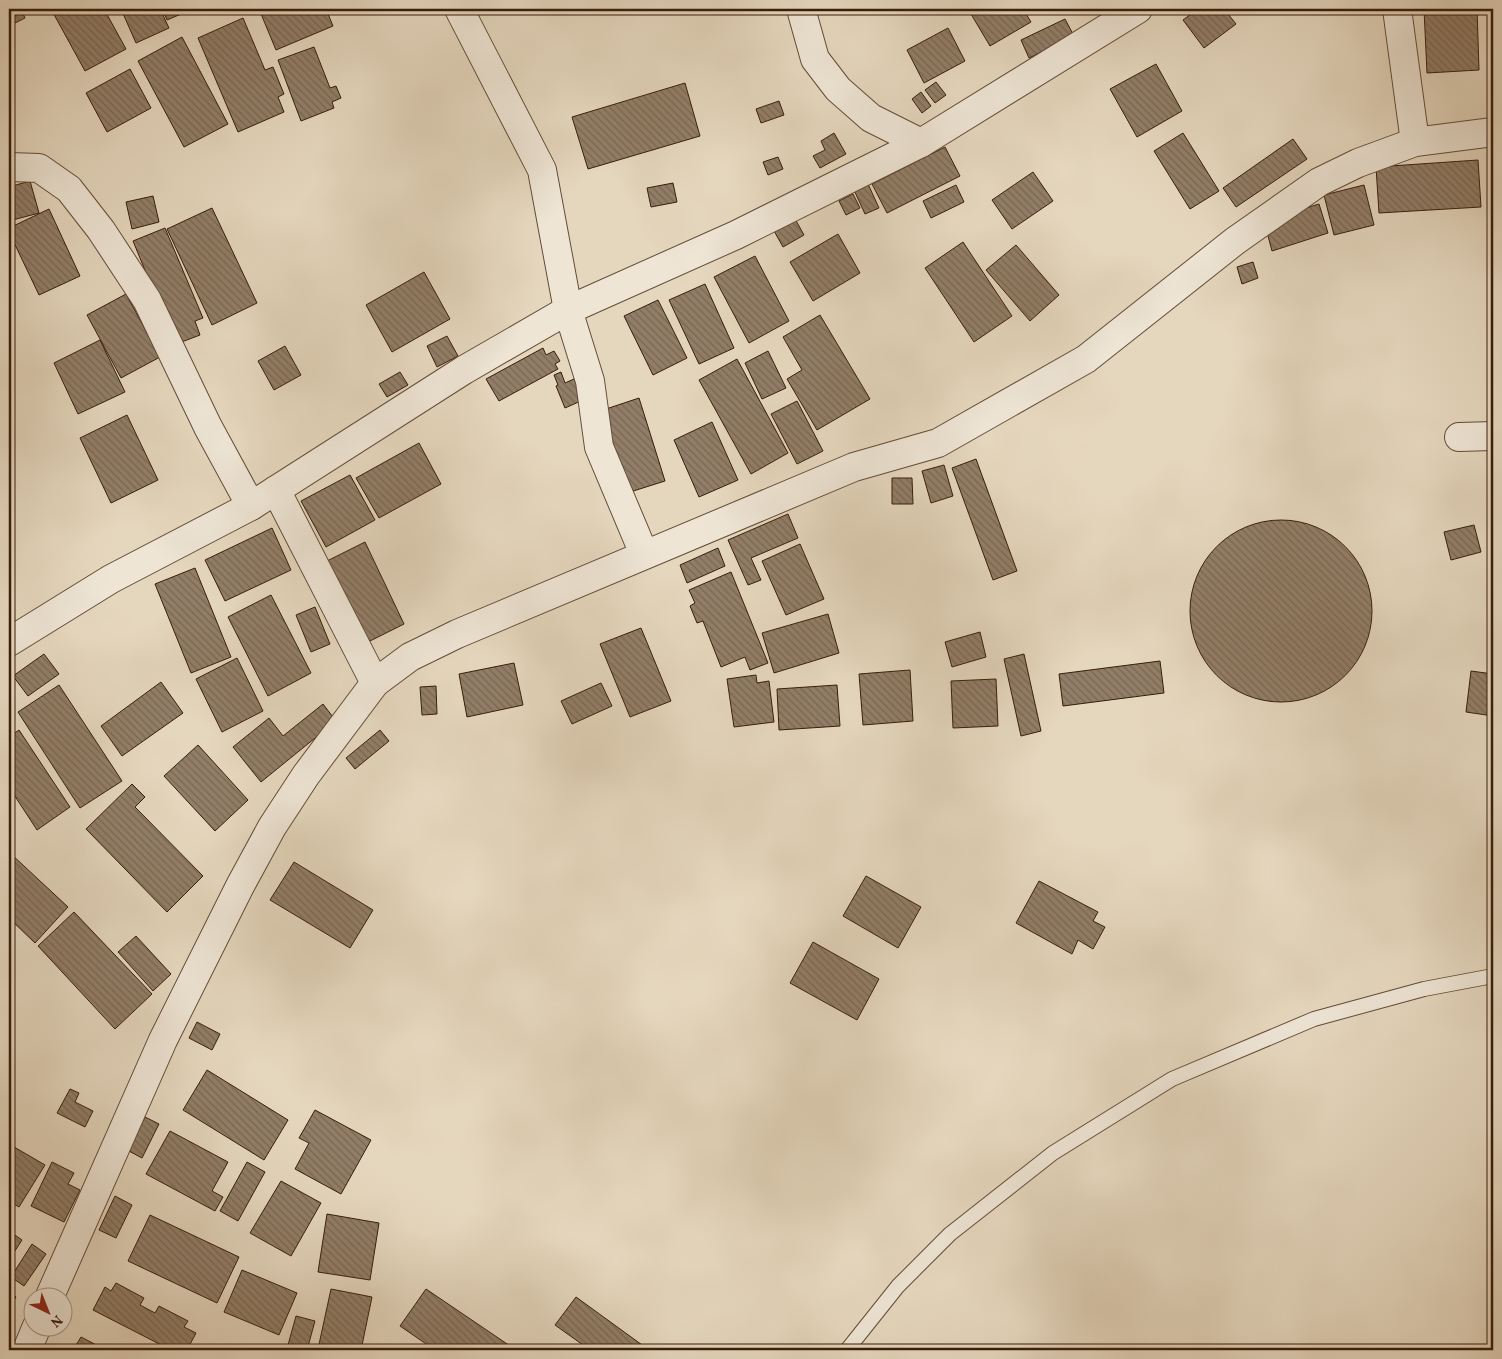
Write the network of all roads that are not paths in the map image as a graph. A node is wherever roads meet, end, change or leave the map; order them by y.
1 (459, 9) edge
2 (801, 9) edge
3 (1138, 9) edge
4 (1396, 9) edge
5 (1493, 132) edge
6 (1415, 142) junction
7 (921, 143) junction
8 (9, 167) edge
9 (568, 310) junction
10 (1459, 436) dead end
11 (1493, 436) edge
12 (276, 490) junction
13 (251, 506) junction
14 (644, 554) junction
15 (9, 642) edge
16 (375, 683) junction
17 (1493, 976) edge
18 (54, 1286) edge
19 (33, 1336) edge
20 (27, 1350) edge
21 (847, 1350) edge

1 - 9 street
2 - 7 street
3 - 7 street
4 - 6 street
5 - 6 street
6 - 14 street
7 - 9 street
8 - 13 street
9 - 12 street
9 - 14 street
10 - 11 street
12 - 13 street
12 - 16 street
13 - 15 street
14 - 16 street
16 - 18 street
17 - 21 lane
19 - 20 street

